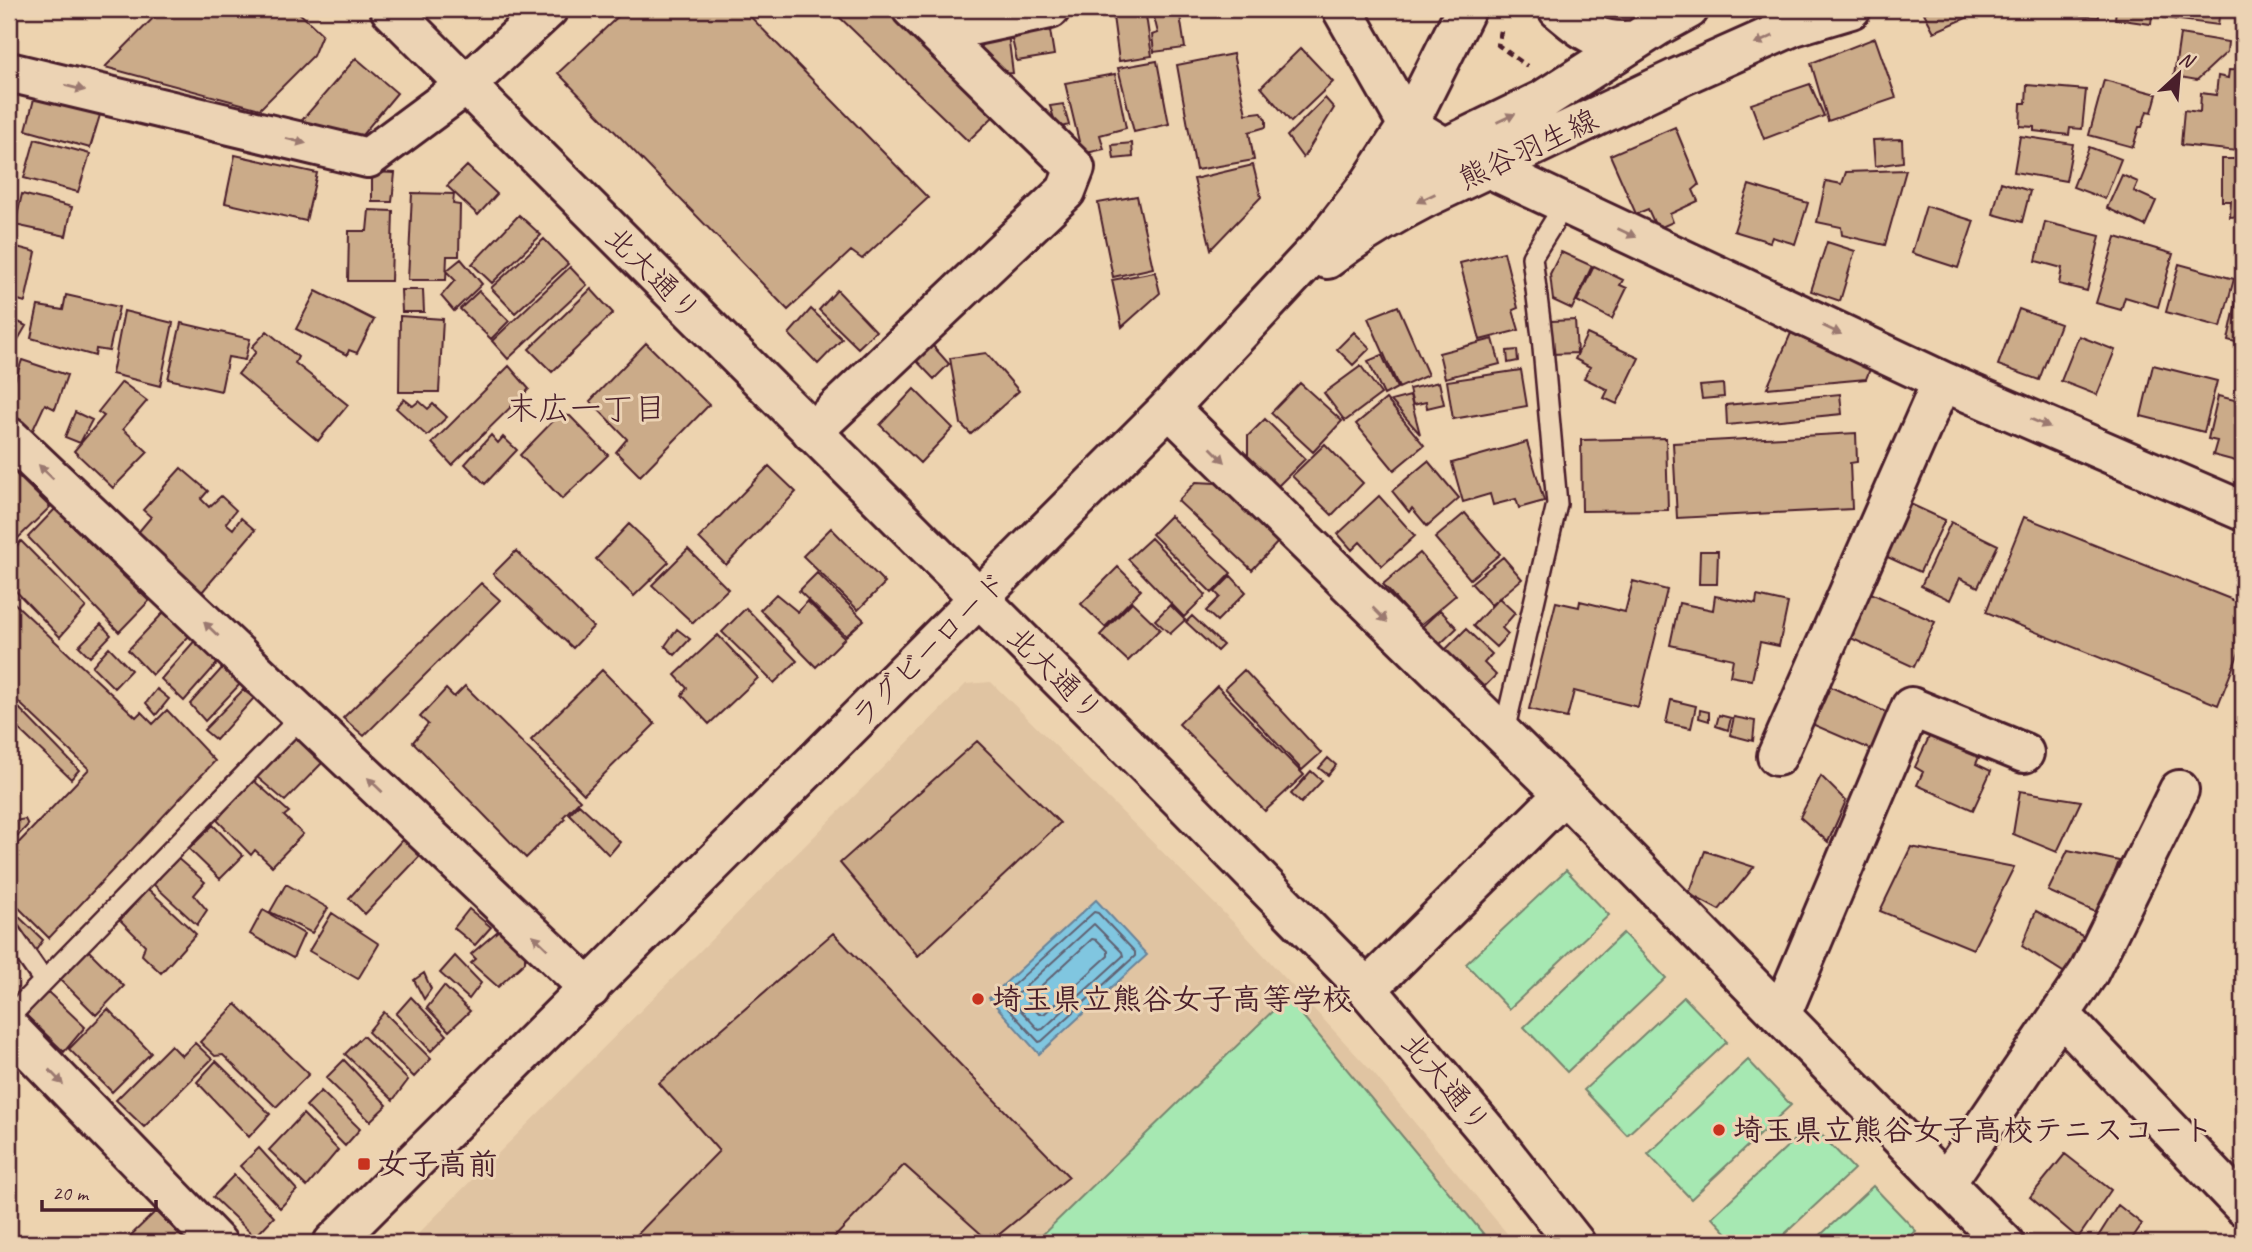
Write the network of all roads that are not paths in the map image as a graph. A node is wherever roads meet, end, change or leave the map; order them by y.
1 (390, 9) edge
2 (548, 9) edge
3 (1049, 9) edge
4 (1342, 9) edge
5 (1466, 9) edge
6 (1558, 9) edge
7 (1689, 9) edge
8 (1846, 10) edge
9 (925, 21) edge
10 (1636, 40) junction
11 (9, 72) edge
12 (465, 86) junction
13 (1408, 125) junction
14 (1444, 147) junction
15 (1488, 169) junction
16 (1565, 204) junction
17 (1326, 240) junction
18 (1234, 338) junction
19 (1942, 381) junction
20 (1169, 408) junction
21 (812, 432) junction
22 (9, 437) edge
23 (2243, 511) edge
24 (979, 599) junction
25 (302, 716) junction
26 (1503, 736) junction
27 (2024, 753) dead end
28 (1777, 756) dead end
29 (2179, 790) dead end
30 (1564, 794) junction
31 (9, 931) edge
32 (44, 981) junction
33 (590, 989) junction
34 (1367, 989) junction
35 (2060, 1014) junction
36 (1781, 1015) junction
37 (9, 1017) edge
38 (9, 1028) edge
39 (1945, 1184) junction
40 (2243, 1206) edge
41 (218, 1243) edge
42 (333, 1243) edge
43 (1575, 1243) edge
44 (2004, 1243) edge

1 - 12 street, 北大通り
2 - 12 street
3 - 9 street
4 - 13 street
5 - 13 street, ラグビーロード
6 - 10 street
7 - 10 street, 熊谷羽生線
8 -> 15 street, 熊谷羽生線
9 - 21 street
14 -> 10 street, 熊谷羽生線
11 -> 12 street
12 - 21 street, 北大通り
13 - 14 street
13 - 17 street, ラグビーロード
14 - 15 street
14 - 17 street, 熊谷羽生線
15 - 16 street
15 -> 18 street, 熊谷羽生線
16 -> 19 street
16 - 26 lane
17 - 18 street, ラグビーロード
18 - 20 street, ラグビーロード
19 -> 23 street
19 - 28 street
20 - 24 street, ラグビーロード
20 -> 26 street
21 - 24 street, 北大通り
25 -> 22 street
24 - 33 street, ラグビーロード
24 - 34 street, 北大通り
25 - 32 lane
33 -> 25 street
26 - 30 street
27 - 36 street
29 - 35 street
30 - 34 street
30 - 36 street
31 - 32 lane
32 - 37 lane
33 - 42 street, ラグビーロード
34 - 43 street, 北大通り
35 - 39 street
35 - 40 street
36 - 39 street
38 -> 41 street
39 - 44 street

